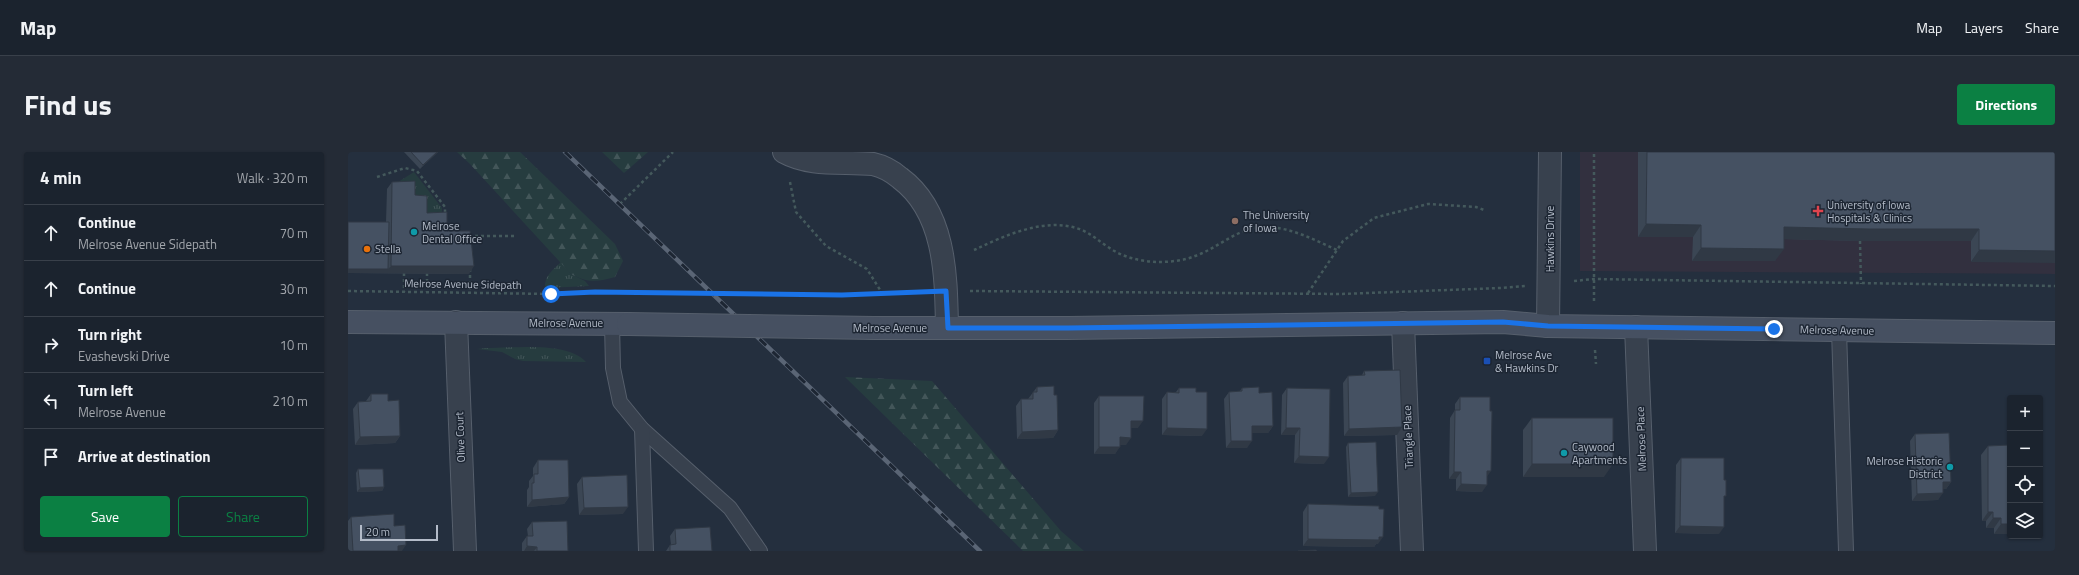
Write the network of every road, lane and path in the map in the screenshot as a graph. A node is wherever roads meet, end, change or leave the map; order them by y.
1 (673, 152) edge
2 (784, 152) edge
3 (1550, 152) edge
4 (1594, 152) edge
5 (377, 177) dead end
6 (790, 182) dead end
7 (620, 204) dead end
8 (1484, 210) dead end
9 (445, 221) edge
10 (464, 236) edge
11 (470, 236) junction
12 (515, 236) dead end
13 (1860, 241) edge
14 (470, 243) edge
15 (974, 250) dead end
16 (1337, 250) junction
17 (470, 264) edge
18 (404, 273) edge
19 (427, 273) edge
20 (1594, 279) junction
21 (1550, 283) junction
22 (1861, 284) junction
23 (2055, 286) edge
24 (348, 291) edge
25 (946, 291) junction
26 (404, 292) junction
27 (427, 292) junction
28 (470, 293) junction
29 (882, 293) junction
30 (1308, 294) junction
31 (348, 322) edge
32 (456, 322) junction
33 (1403, 323) junction
34 (620, 324) junction
35 (1548, 326) junction
36 (1636, 327) junction
37 (948, 328) junction
38 (1840, 330) junction
39 (2055, 333) edge
40 (642, 429) junction
41 (464, 551) edge
42 (646, 551) edge
43 (760, 551) edge
44 (1412, 551) edge
45 (1645, 551) edge
46 (1846, 551) edge

1 - 7 path
2 - 25 street
3 - 21 street, Hawkins Drive
4 - 20 path
5 - 9 path
6 - 29 path
8 - 16 path
10 - 11 path
11 - 12 path
11 - 14 path
13 - 22 path
15 - 16 path
16 - 30 path
17 - 28 path
18 - 26 path
19 - 27 path
20 - 21 path, Melrose Avenue Sidepath
20 - 22 path, Melrose Avenue Sidepath
21 - 30 path, Melrose Avenue Sidepath
21 - 35 street, Hawkins Drive
22 - 23 path, Melrose Avenue Sidepath
24 - 26 path, Melrose Avenue Sidepath
25 - 29 path, Melrose Avenue Sidepath
25 - 30 path, Melrose Avenue Sidepath
25 - 37 street
26 - 27 path, Melrose Avenue Sidepath
27 - 28 path, Melrose Avenue Sidepath
28 - 29 path, Melrose Avenue Sidepath, bridge
31 - 32 main road, Melrose Avenue
32 - 34 main road, Melrose Avenue
32 - 41 street, Olive Court
33 - 35 main road, Melrose Avenue
33 - 37 main road, Melrose Avenue
33 - 44 street, Triangle Place
34 - 37 main road, Melrose Avenue, bridge
34 - 40 lane
35 - 36 main road, Melrose Avenue
36 - 38 main road, Melrose Avenue
36 - 45 street, Melrose Place
38 - 39 main road, Melrose Avenue
38 - 46 lane
40 - 42 lane
40 - 43 lane

